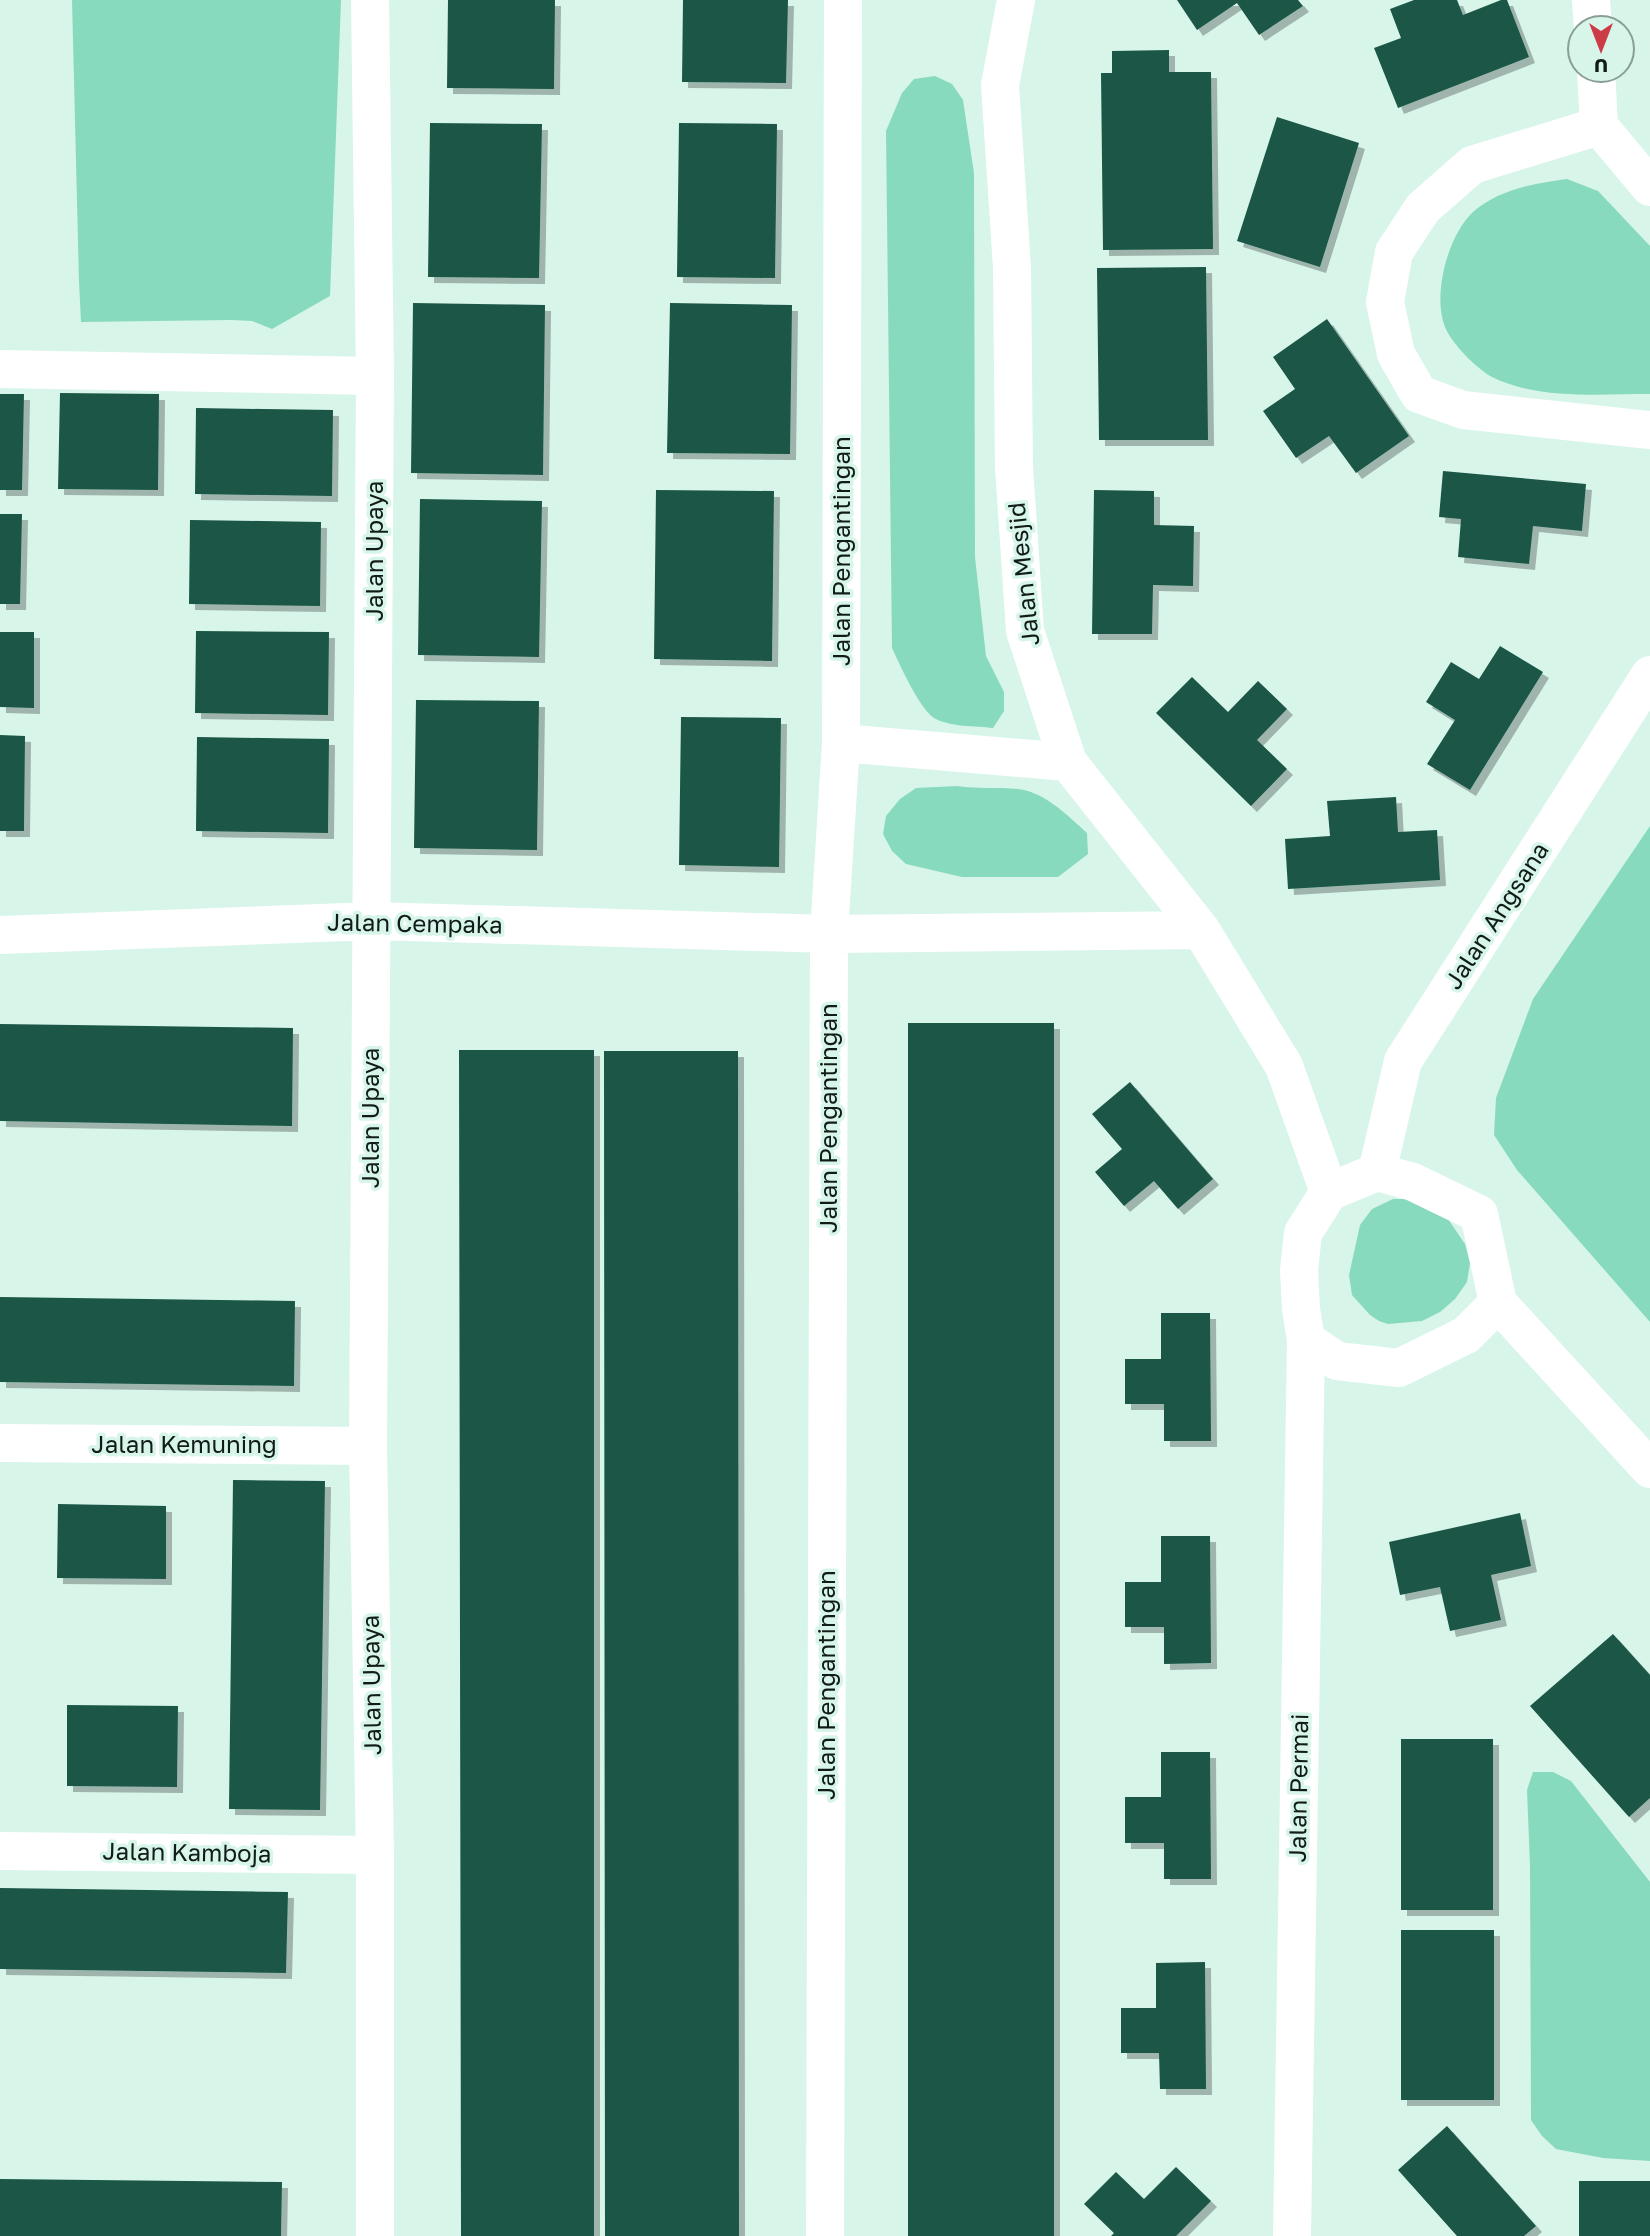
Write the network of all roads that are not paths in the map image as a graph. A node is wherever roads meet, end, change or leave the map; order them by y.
1 (370, 0) edge
2 (843, 0) edge
3 (1016, 0) edge
4 (1596, 84) edge
5 (1599, 126) junction
6 (1650, 187) edge
7 (0, 369) edge
8 (375, 376) junction
9 (1650, 430) edge
10 (1650, 675) edge
11 (841, 743) junction
12 (1068, 762) junction
13 (373, 921) junction
14 (1202, 930) junction
15 (829, 934) junction
16 (0, 935) edge
17 (1377, 1172) junction
18 (1329, 1192) junction
19 (1498, 1303) junction
20 (1306, 1340) junction
21 (0, 1443) edge
22 (368, 1446) junction
23 (1650, 1469) edge
24 (0, 1851) edge
25 (375, 1855) junction
26 (375, 2236) edge
27 (825, 2236) edge
28 (1292, 2236) edge

1 - 8 street, Jalan Upaya
2 - 11 street, Jalan Pengantingan
3 - 12 street, Jalan Mesjid
4 - 5 street
5 - 6 street
5 - 9 street
7 - 8 street
8 - 13 street, Jalan Upaya
10 - 17 street, Jalan Angsana
11 - 12 street
11 - 15 street, Jalan Pengantingan
12 - 14 street, Jalan Mesjid
13 - 15 street, Jalan Cempaka
13 - 16 street, Jalan Cempaka
13 - 22 street, Jalan Upaya
14 - 15 street, Jalan Cempaka
14 - 18 street, Jalan Mesjid
15 - 27 street, Jalan Pengantingan
17 - 18 street
17 - 19 street
18 - 20 street
19 - 20 street
19 - 23 street
20 - 28 street, Jalan Permai
21 - 22 street, Jalan Kemuning
22 - 25 street, Jalan Upaya
24 - 25 street, Jalan Kamboja
25 - 26 street, Jalan Upaya

